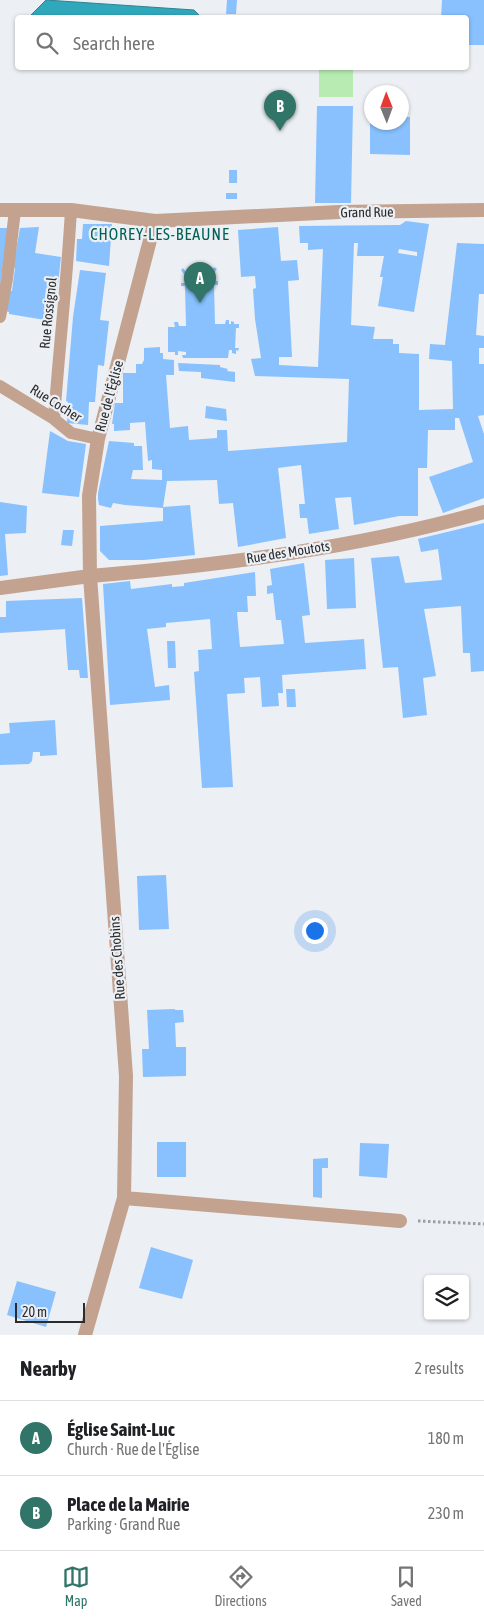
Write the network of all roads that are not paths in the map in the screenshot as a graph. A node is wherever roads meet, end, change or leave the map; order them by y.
1 (0, 210) edge
2 (16, 210) junction
3 (71, 210) junction
4 (484, 210) edge
5 (155, 220) junction
6 (0, 317) edge
7 (0, 386) edge
8 (54, 420) junction
9 (98, 439) junction
10 (484, 512) edge
11 (90, 576) junction
12 (0, 588) edge
13 (124, 1198) junction
14 (400, 1221) road end
15 (85, 1335) edge

1 - 2 street, Grand Rue
2 - 3 street, Grand Rue
2 - 6 lane
3 - 5 street, Grand Rue
3 - 8 lane, Rue Rossignol
4 - 5 street, Grand Rue
5 - 9 street, Rue de l'Église
7 - 8 lane, Rue Cocher
8 - 9 lane, Rue Cocher
9 - 11 street, Rue de l'Église
10 - 11 street, Rue des Moutots
11 - 12 street, Rue des Moutots
11 - 13 street, Rue des Chobins
13 - 14 street
13 - 15 street, Rue des Chobins

